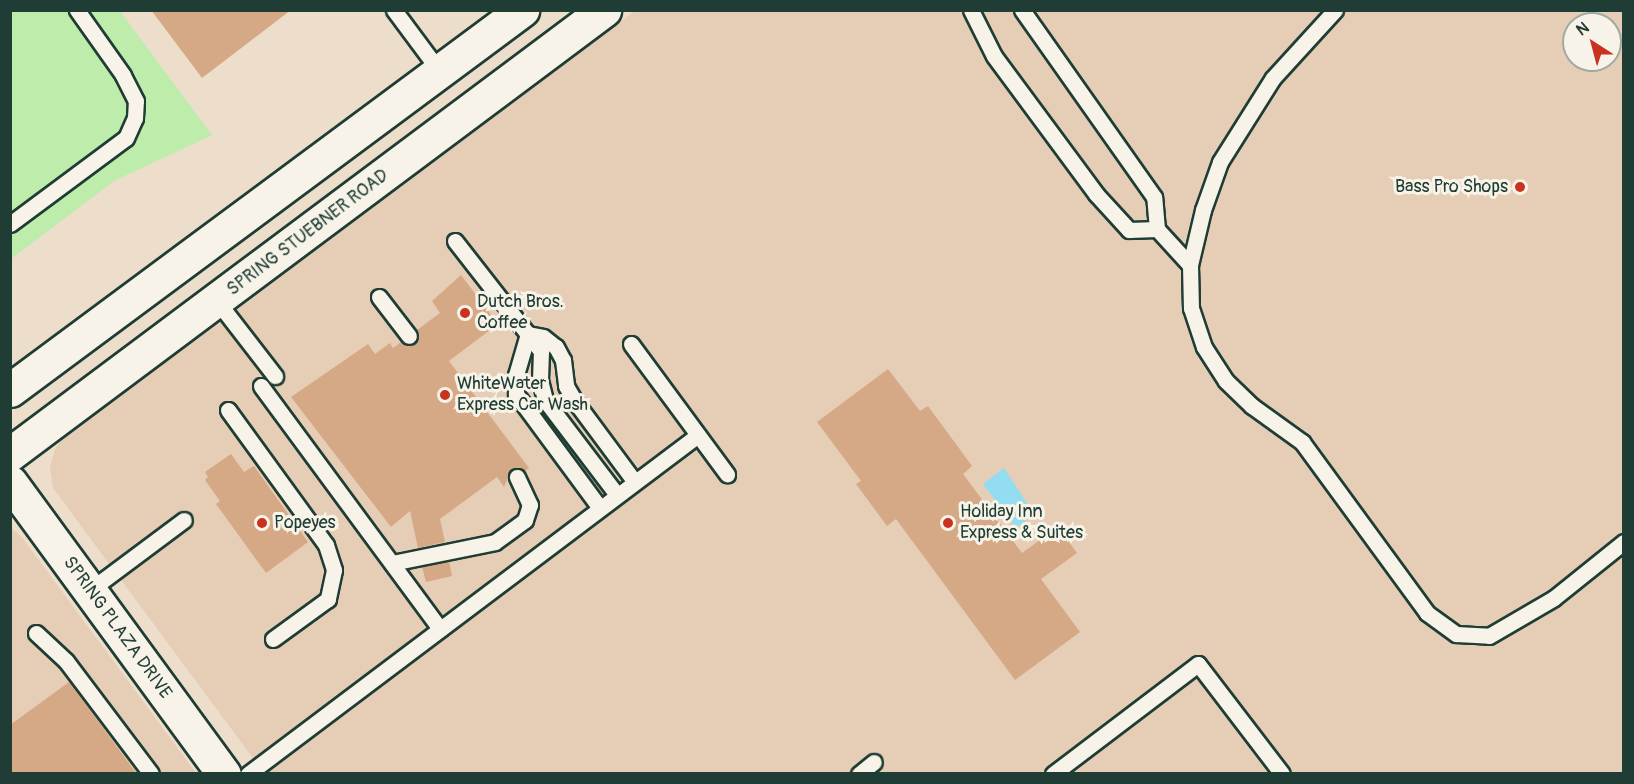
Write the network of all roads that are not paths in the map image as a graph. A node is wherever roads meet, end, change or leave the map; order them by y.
1 (77, 10) edge
2 (394, 10) edge
3 (522, 10) edge
4 (604, 10) edge
5 (971, 10) edge
6 (1022, 10) edge
7 (1335, 10) edge
8 (440, 72) junction
9 (463, 117) junction
10 (10, 224) edge
11 (1157, 229) junction
12 (455, 241) dead end
13 (1190, 265) junction
14 (380, 297) dead end
15 (217, 301) junction
16 (528, 334) junction
17 (409, 336) dead end
18 (631, 344) dead end
19 (275, 376) dead end
20 (261, 386) dead end
21 (10, 390) edge
22 (228, 410) dead end
23 (698, 435) junction
24 (10, 454) edge
25 (727, 474) dead end
26 (517, 477) dead end
27 (10, 482) edge
28 (635, 482) junction
29 (617, 495) junction
30 (600, 508) junction
31 (184, 520) dead end
32 (1623, 542) edge
33 (392, 563) junction
34 (90, 590) junction
35 (440, 629) junction
36 (36, 633) dead end
37 (273, 639) dead end
38 (874, 762) dead end
39 (151, 774) edge
40 (224, 774) edge
41 (248, 774) edge
42 (860, 774) edge
43 (1053, 774) edge
44 (1282, 774) edge

1 - 10 lane
2 - 8 lane
3 - 8 main road
4 - 9 main road, SPRING STUEBNER ROAD
5 - 11 lane
6 - 11 lane
7 - 13 lane
8 - 9 main road
8 - 21 main road
9 - 15 main road, SPRING STUEBNER ROAD
11 - 13 lane
12 - 16 lane
13 - 32 lane
14 - 17 lane
15 - 19 lane
15 - 24 main road, SPRING STUEBNER ROAD
16 - 28 lane
16 - 29 lane
16 - 30 lane
18 - 23 lane
20 - 33 lane
22 - 37 lane
23 - 25 lane
23 - 28 lane
26 - 33 lane
27 - 34 main road, SPRING PLAZA DRIVE
28 - 29 lane
29 - 30 lane
30 - 35 lane
31 - 34 lane
33 - 35 lane
34 - 40 main road, SPRING PLAZA DRIVE
35 - 41 lane
36 - 39 lane
38 - 42 lane
43 - 44 lane

